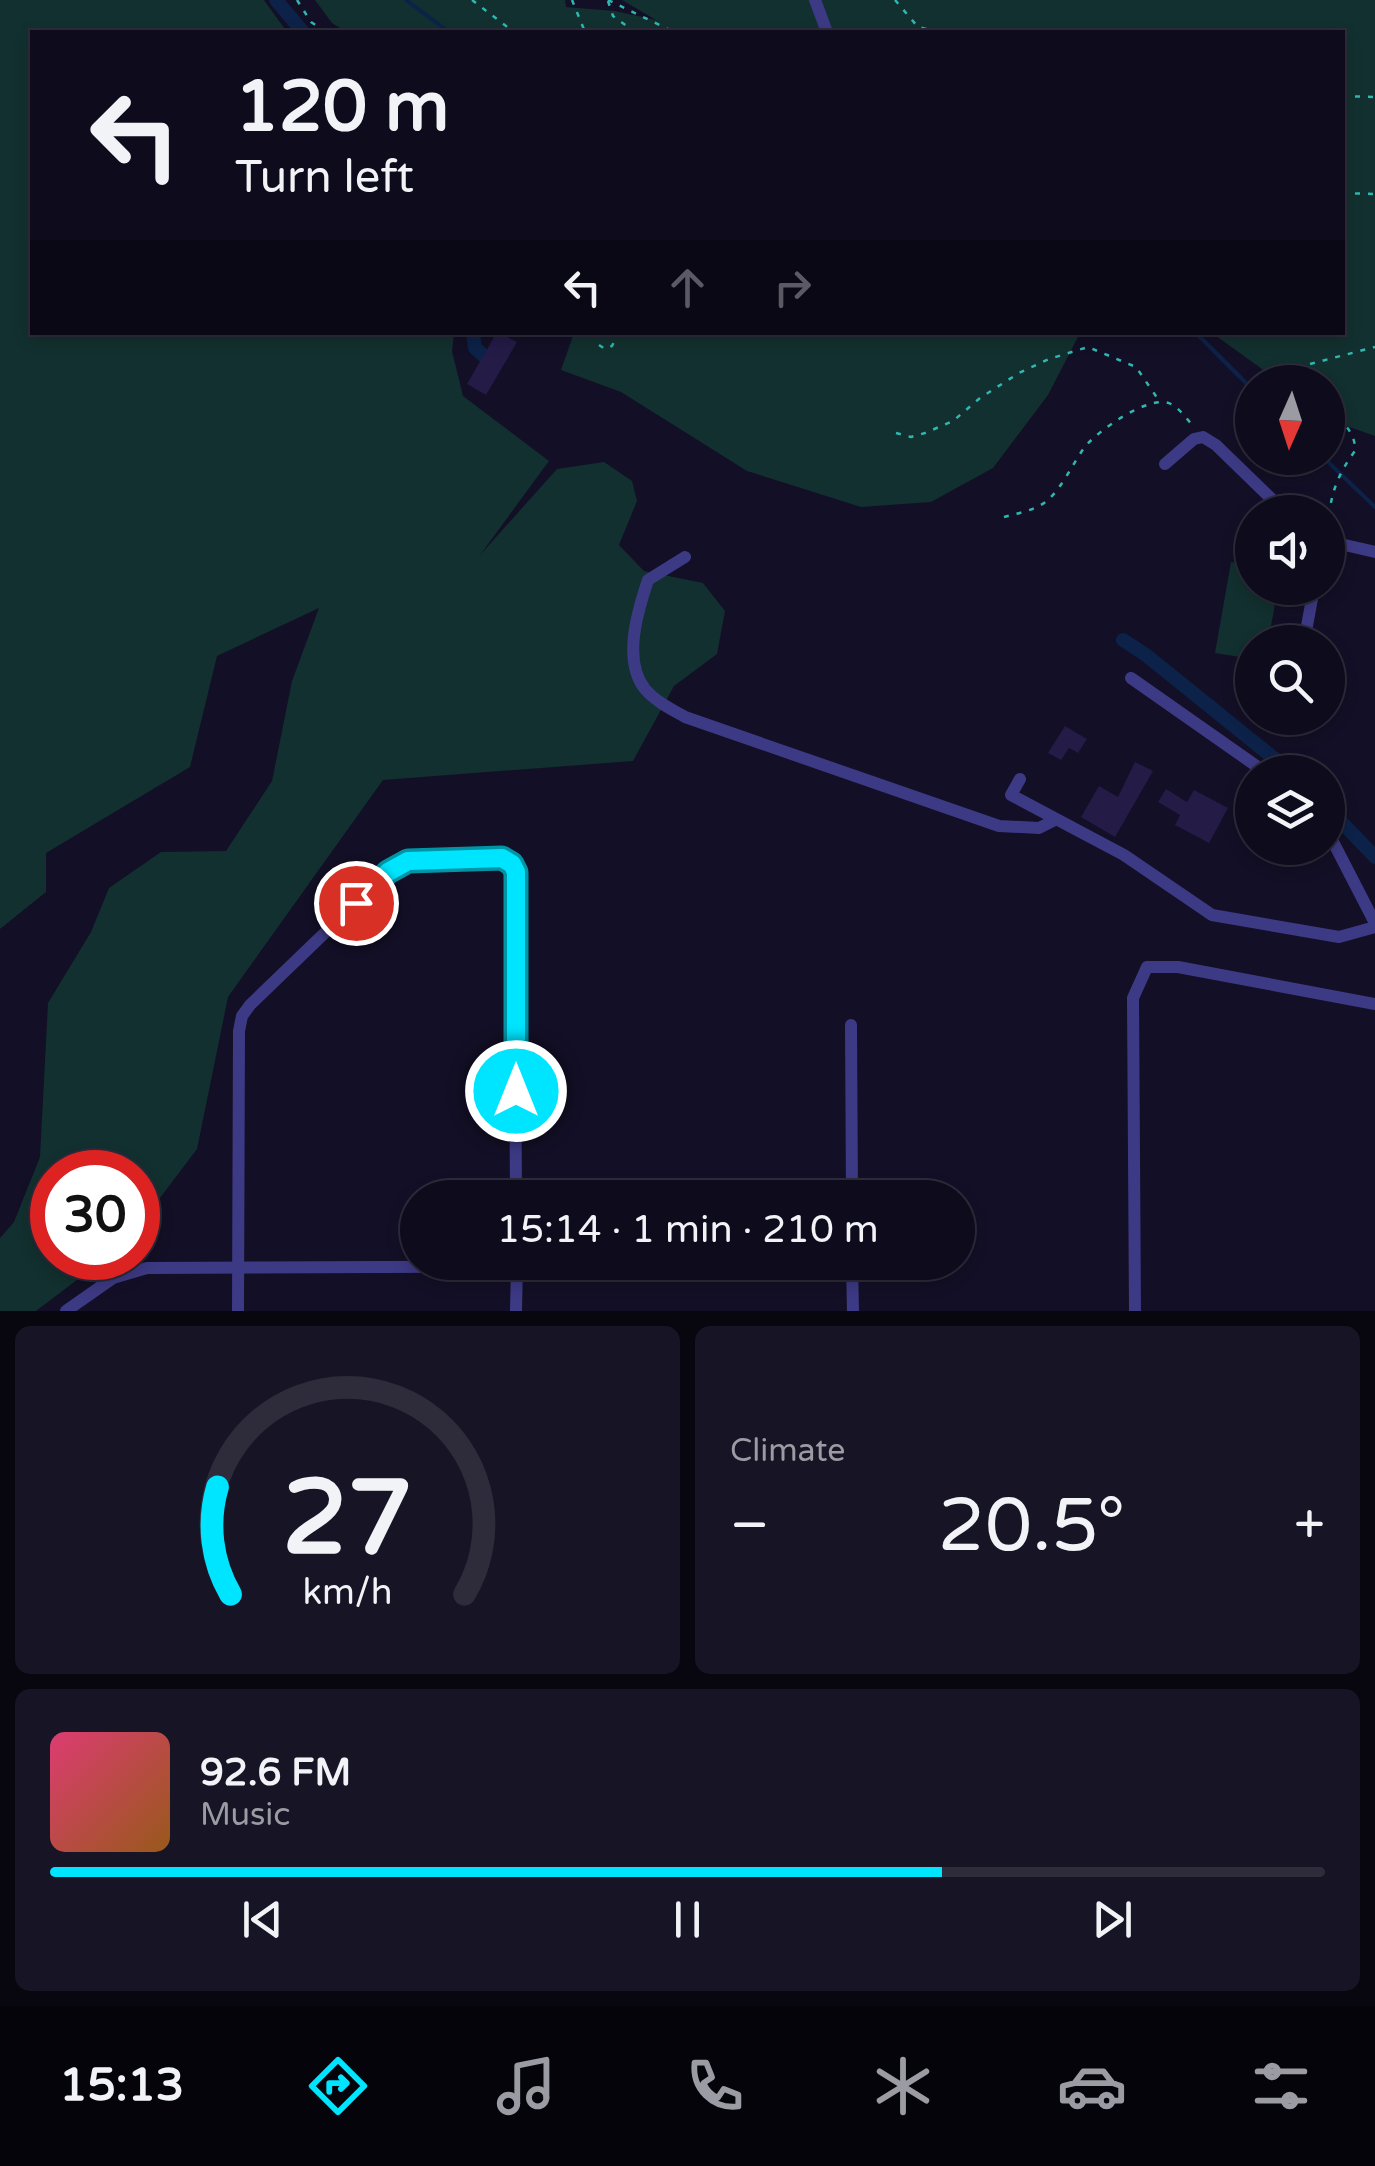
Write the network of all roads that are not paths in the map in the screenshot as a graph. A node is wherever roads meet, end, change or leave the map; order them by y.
1 (815, 0) edge
2 (827, 30) edge
3 (1165, 464) dead end
4 (1267, 495) edge
5 (1345, 547) edge
6 (1375, 552) edge
7 (685, 557) dead end
8 (1131, 678) dead end
9 (1241, 755) edge
10 (1020, 779) dead end
11 (1056, 820) junction
12 (1345, 865) edge
13 (1375, 925) edge
14 (1375, 1004) edge
15 (851, 1025) dead end
16 (516, 1180) edge
17 (852, 1180) edge
18 (400, 1267) edge
19 (238, 1270) junction
20 (516, 1280) edge
21 (852, 1280) edge
22 (66, 1311) edge
23 (238, 1311) edge
24 (516, 1311) edge
25 (852, 1311) edge
26 (1134, 1311) edge

1 - 2 street
3 - 4 street
5 - 6 street
7 - 11 street
8 - 9 street
10 - 11 street
11 - 13 street
12 - 13 street
14 - 26 street
15 - 17 street
16 - 19 street
18 - 19 street
19 - 22 street
19 - 23 street
20 - 24 street
21 - 25 street

